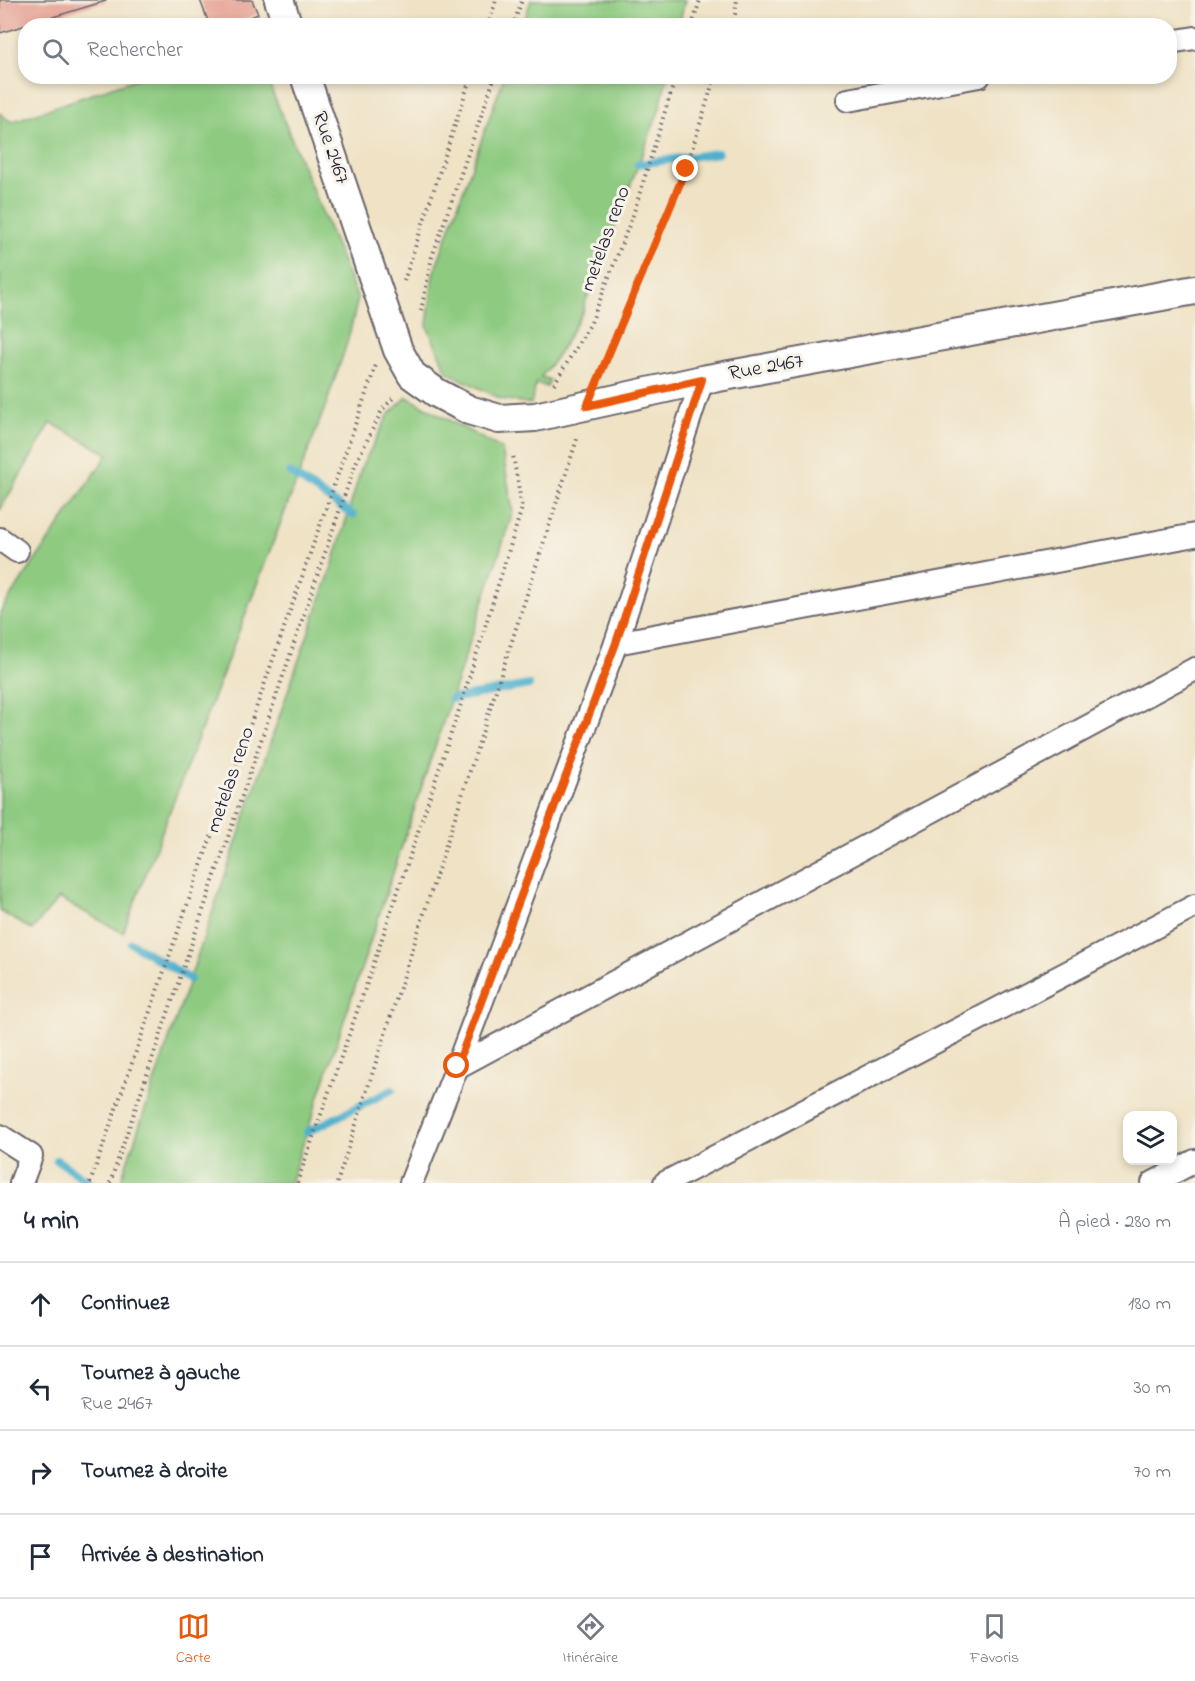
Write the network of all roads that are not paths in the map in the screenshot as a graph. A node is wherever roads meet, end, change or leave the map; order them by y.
1 (279, 0) edge
2 (285, 18) edge
3 (1195, 38) edge
4 (1177, 41) edge
5 (308, 84) edge
6 (935, 84) edge
7 (848, 100) dead end
8 (1195, 290) edge
9 (702, 380) junction
10 (1195, 535) edge
11 (616, 643) junction
12 (1195, 669) edge
13 (1195, 906) edge
14 (457, 1066) junction
15 (0, 1137) edge
16 (1195, 1161) edge
17 (21, 1183) edge
18 (411, 1183) edge
19 (665, 1183) edge
20 (1153, 1183) edge

1 - 2 street
3 - 4 street
5 - 9 street, Rue 2467
6 - 7 street
8 - 9 street, Rue 2467
9 - 11 street
10 - 11 street
11 - 14 street
12 - 14 street
13 - 19 street
14 - 18 street
15 - 17 street
16 - 20 street

